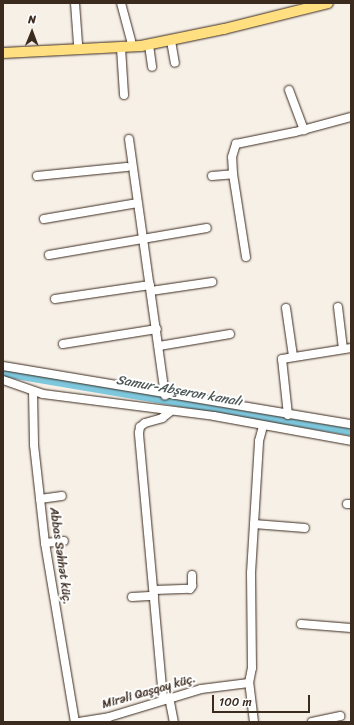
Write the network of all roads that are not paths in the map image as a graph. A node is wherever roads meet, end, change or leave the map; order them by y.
1 (75, 3) edge
2 (121, 3) edge
3 (303, 3) edge
4 (328, 3) edge
5 (131, 41) junction
6 (171, 41) junction
7 (78, 44) junction
8 (149, 44) junction
9 (3, 47) edge
10 (121, 48) junction
11 (3, 53) edge
12 (176, 63) dead end
13 (152, 67) dead end
14 (289, 90) dead end
15 (124, 95) dead end
16 (351, 118) edge
17 (304, 130) junction
18 (129, 139) dead end
19 (127, 167) dead end
20 (233, 174) junction
21 (37, 176) dead end
22 (212, 176) dead end
23 (138, 204) junction
24 (44, 219) dead end
25 (208, 228) dead end
26 (143, 239) junction
27 (49, 255) dead end
28 (246, 257) dead end
29 (212, 282) dead end
30 (150, 288) junction
31 (55, 299) dead end
32 (338, 307) dead end
33 (286, 308) dead end
34 (157, 329) junction
35 (230, 334) dead end
36 (63, 344) dead end
37 (160, 346) junction
38 (347, 348) edge
39 (294, 356) junction
40 (3, 366) edge
41 (3, 380) edge
42 (33, 392) junction
43 (165, 395) junction
44 (171, 411) junction
45 (288, 415) junction
46 (351, 424) edge
47 (263, 426) junction
48 (351, 441) edge
49 (62, 496) dead end
50 (40, 498) junction
51 (254, 524) junction
52 (305, 528) dead end
53 (64, 541) dead end
54 (45, 544) junction
55 (192, 575) dead end
56 (154, 593) junction
57 (132, 598) dead end
58 (301, 624) dead end
59 (351, 628) edge
60 (248, 683) junction
61 (166, 698) junction
62 (340, 716) dead end
63 (75, 722) edge
64 (79, 722) edge
65 (174, 722) edge
66 (254, 722) edge
67 (312, 722) edge

1 - 7 street
2 - 5 street
3 - 5 main road
4 - 6 main road
5 - 7 main road
6 - 8 main road
6 - 12 street
7 - 9 main road
8 - 10 main road
8 - 13 street
10 - 11 main road
10 - 15 street
14 - 17 street
16 - 17 street
17 - 20 street
18 - 23 street
19 - 21 street
20 - 22 street
20 - 28 street
23 - 24 street
23 - 26 street
25 - 26 street
26 - 27 street
26 - 30 street
29 - 30 street
30 - 31 street
30 - 34 street
32 - 38 street
33 - 39 street
34 - 36 street
34 - 37 street
35 - 37 street
37 - 43 street
38 - 39 street
39 - 45 street
40 - 43 street
41 - 42 street
42 - 44 street
42 - 50 street, Abbas Səhhət küç.
43 - 45 street
44 - 47 street
44 - 56 street
45 - 46 street
47 - 48 street
47 - 51 street
49 - 50 street
50 - 54 street, Abbas Səhhət küç.
51 - 52 street
51 - 60 street
53 - 54 street
54 - 63 street, Abbas Səhhət küç.
55 - 56 street
56 - 57 street
56 - 61 street
58 - 59 street
60 - 61 street, Mirəli Qaşqay küç.
60 - 66 street
61 - 64 street, Mirəli Qaşqay küç.
61 - 65 street
62 - 67 street

